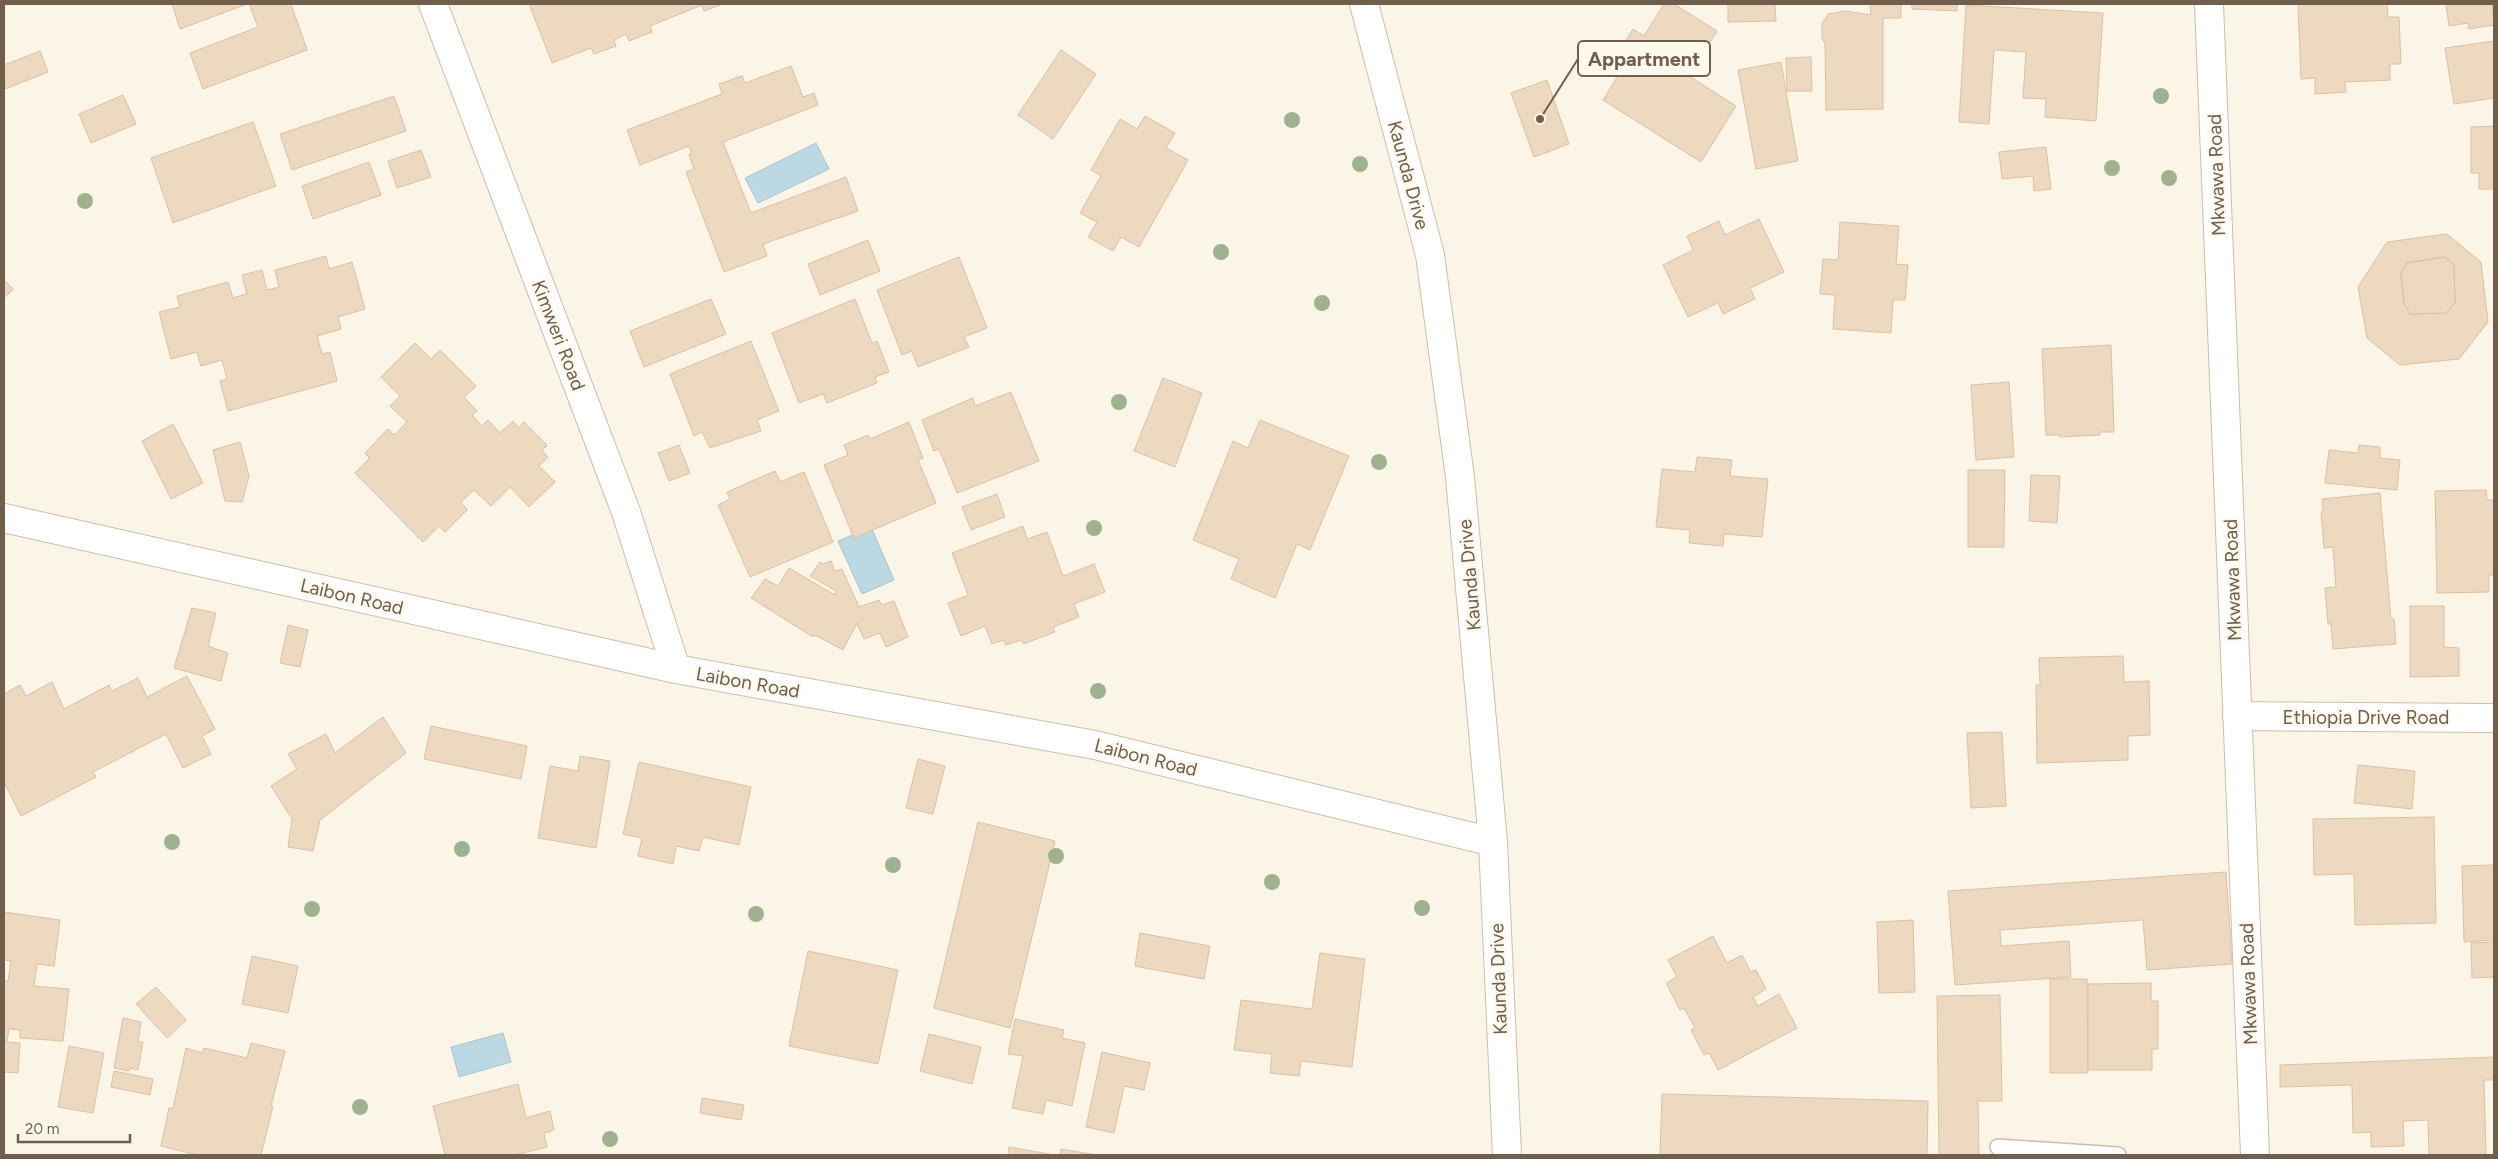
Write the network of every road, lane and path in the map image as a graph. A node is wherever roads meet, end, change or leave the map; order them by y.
1 (433, 4) edge
2 (1364, 4) edge
3 (2209, 4) edge
4 (4, 518) edge
5 (676, 669) junction
6 (2237, 716) junction
7 (2494, 718) edge
8 (1493, 842) junction
9 (1998, 1147) dead end
10 (1507, 1155) edge
11 (2118, 1155) edge
12 (2255, 1155) edge

1 - 5 street, Kimweri Road
2 - 8 street, Kaunda Drive
3 - 6 street, Mkwawa Road
4 - 5 street, Laibon Road
5 - 8 street, Laibon Road
6 - 7 street, Ethiopia Drive Road
6 - 12 street, Mkwawa Road
8 - 10 street, Kaunda Drive
9 - 11 lane

